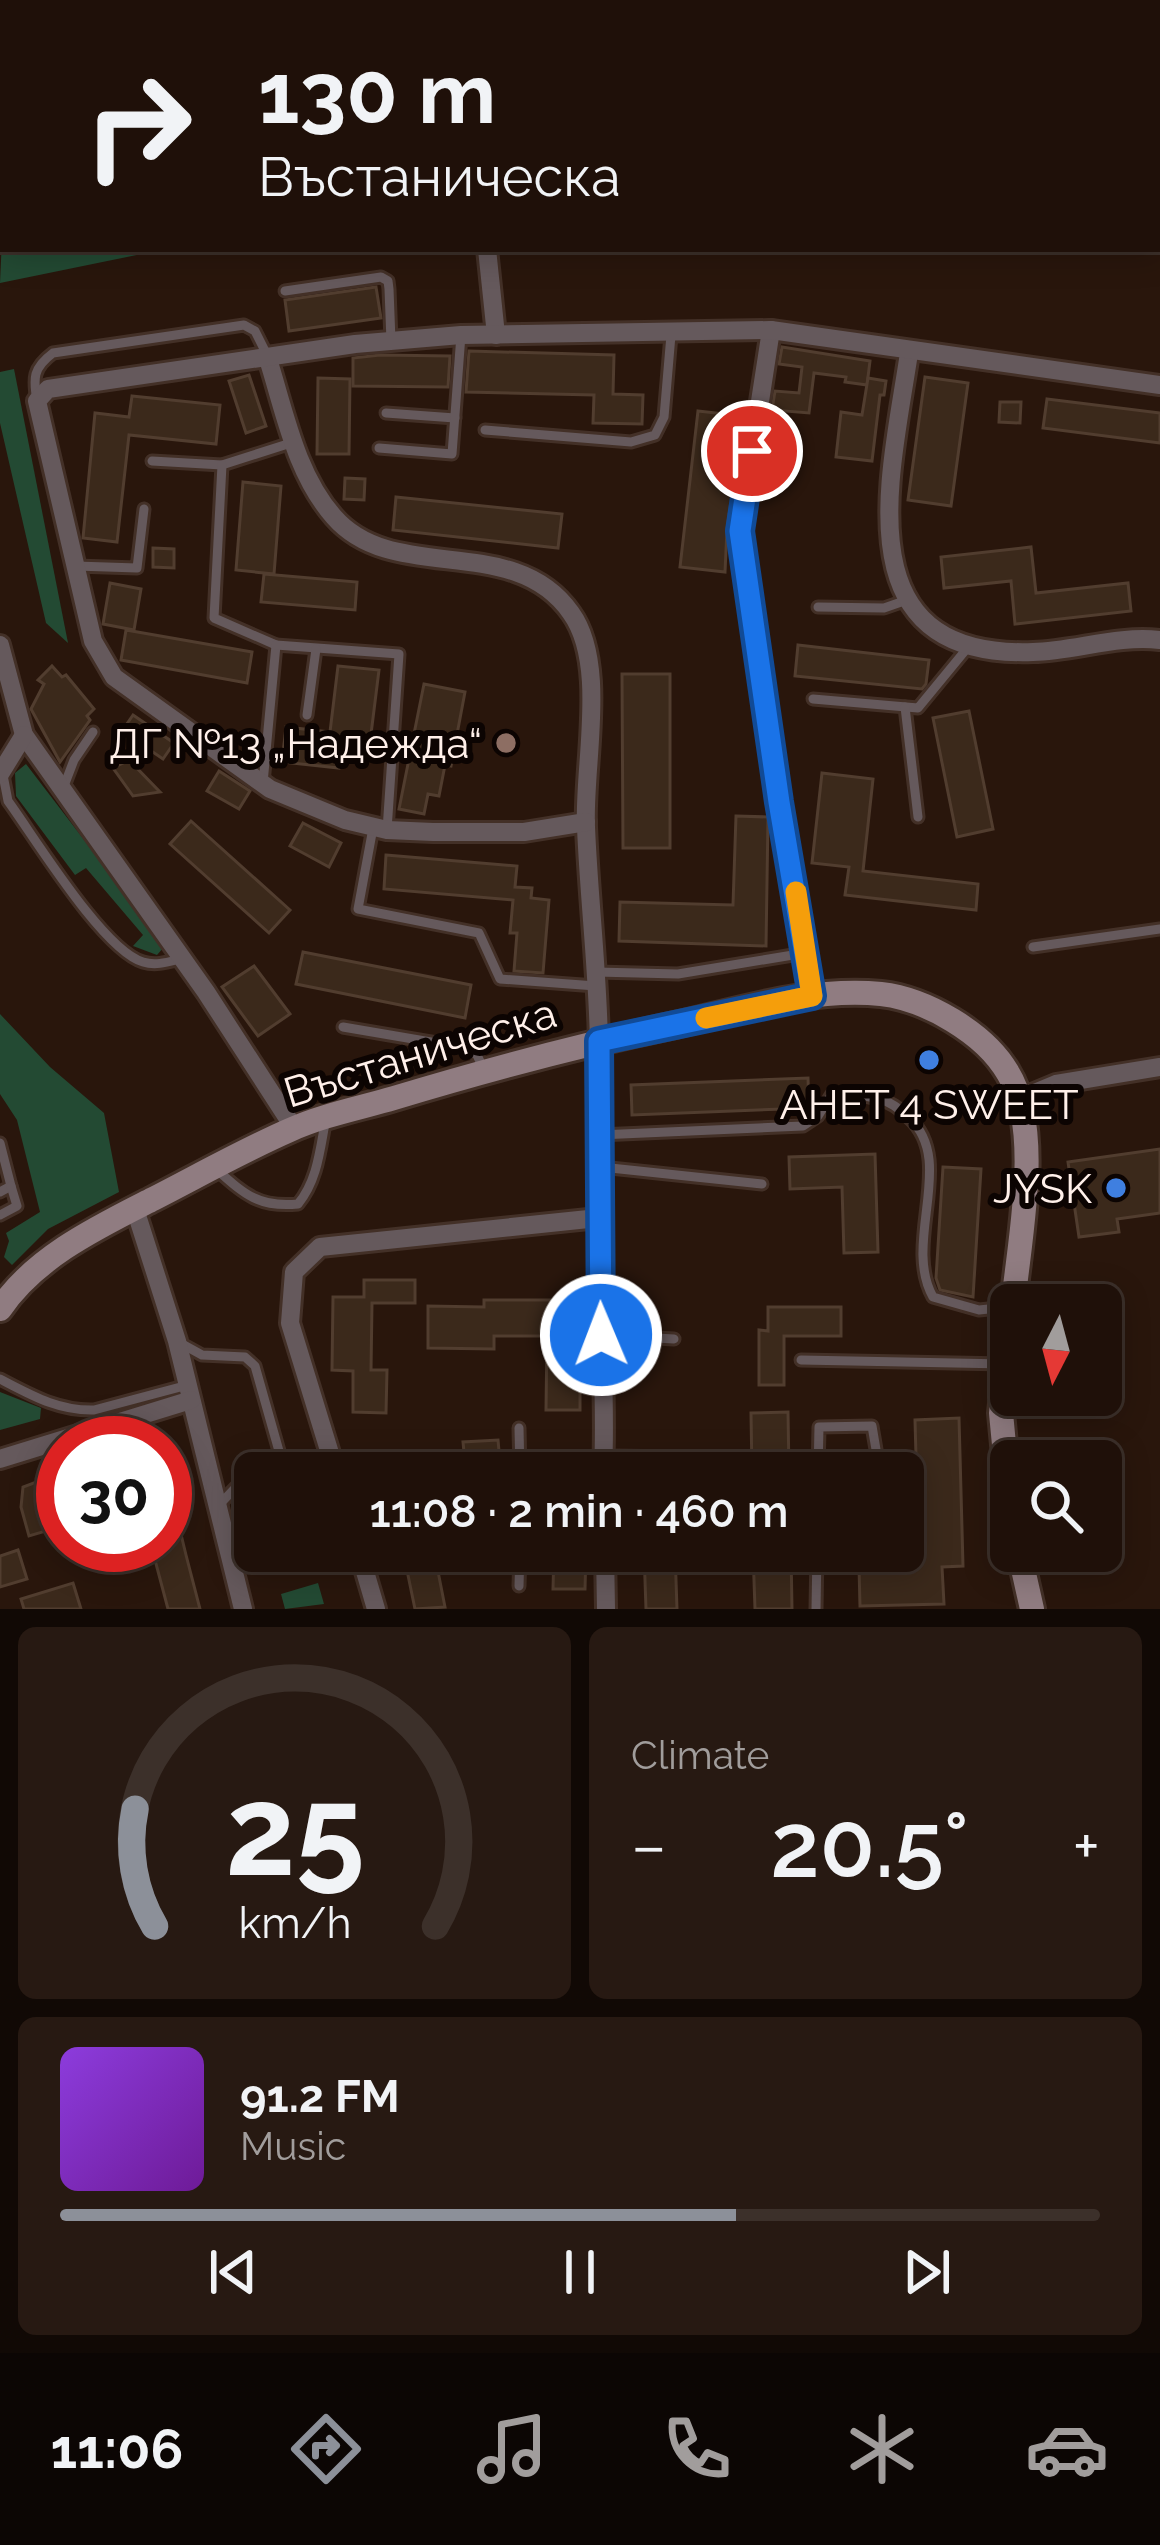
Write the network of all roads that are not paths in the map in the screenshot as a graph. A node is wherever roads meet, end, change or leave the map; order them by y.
1 (487, 252) edge
2 (285, 291) dead end
3 (771, 330) junction
4 (460, 335) junction
5 (496, 335) junction
6 (671, 335) junction
7 (392, 341) junction
8 (909, 353) junction
9 (268, 359) junction
10 (1160, 385) edge
11 (37, 401) junction
12 (386, 413) dead end
13 (455, 418) junction
14 (484, 430) dead end
15 (294, 442) junction
16 (379, 448) dead end
17 (152, 461) dead end
18 (221, 465) junction
19 (144, 508) dead end
20 (76, 566) junction
21 (907, 600) junction
22 (818, 608) dead end
23 (1160, 640) edge
24 (0, 645) edge
25 (276, 645) junction
26 (969, 646) junction
27 (316, 650) junction
28 (813, 699) dead end
29 (905, 707) junction
30 (307, 715) dead end
31 (93, 732) dead end
32 (24, 735) junction
33 (1, 772) edge
34 (262, 783) junction
35 (64, 786) junction
36 (917, 817) dead end
37 (586, 822) junction
38 (380, 829) junction
39 (1160, 929) edge
40 (1033, 946) dead end
41 (805, 953) junction
42 (183, 958) junction
43 (596, 979) junction
44 (812, 996) junction
45 (343, 1028) dead end
46 (599, 1041) junction
47 (1160, 1067) edge
48 (484, 1070) junction
49 (1020, 1099) junction
50 (326, 1118) junction
51 (294, 1128) junction
52 (598, 1135) junction
53 (0, 1143) edge
54 (598, 1167) junction
55 (215, 1168) junction
56 (763, 1184) dead end
57 (6, 1189) edge
58 (135, 1209) junction
59 (0, 1215) edge
60 (598, 1219) junction
61 (1016, 1284) edge
62 (0, 1309) edge
63 (990, 1309) edge
64 (601, 1335) junction
65 (674, 1339) dead end
66 (177, 1342) junction
67 (801, 1360) dead end
68 (990, 1364) edge
69 (0, 1379) edge
70 (189, 1393) junction
71 (519, 1428) dead end
72 (279, 1452) edge
73 (330, 1452) edge
74 (520, 1452) edge
75 (604, 1452) edge
76 (818, 1452) edge
77 (876, 1452) edge
78 (0, 1459) edge
79 (234, 1489) edge
80 (217, 1508) junction
81 (365, 1572) edge
82 (519, 1572) edge
83 (605, 1572) edge
84 (817, 1572) edge
85 (1024, 1572) edge
86 (519, 1586) dead end
87 (243, 1609) edge
88 (376, 1609) edge
89 (606, 1609) edge
90 (816, 1609) edge
91 (1032, 1609) edge

1 - 5 street
2 - 7 lane
3 - 6 street
3 - 8 street
3 - 41 street
4 - 5 street
4 - 7 street
4 - 13 lane
5 - 6 street
6 - 14 lane
7 - 9 street
8 - 10 street
8 - 21 street
9 - 11 street
9 - 11 lane
9 - 15 street
11 - 20 street
12 - 13 lane
13 - 16 lane
15 - 18 lane
15 - 37 street
17 - 18 lane
18 - 25 lane
19 - 20 lane
20 - 34 street
21 - 22 lane
21 - 26 street
23 - 26 street
24 - 32 street
25 - 27 lane
25 - 34 lane
26 - 29 lane
27 - 30 lane
27 - 38 lane
28 - 29 lane
29 - 36 lane
31 - 35 lane
32 - 33 street
32 - 35 street
33 - 42 lane
34 - 38 street
35 - 42 street
37 - 38 street
37 - 43 street
38 - 43 lane
39 - 40 lane
41 - 43 lane
41 - 44 street
42 - 51 street
43 - 46 street
44 - 46 main road, Въстаническа
44 - 49 main road, Въстаническа
45 - 48 lane
46 - 48 main road, Въстаническа
46 - 52 street
47 - 49 street
48 - 50 main road, Въстаническа
49 - 61 main road, Въстаническа
50 - 51 main road, Въстаническа
50 - 55 lane
51 - 55 main road, Въстаническа
52 - 54 street
52 - 63 lane
53 - 57 lane
54 - 56 lane
54 - 60 street
55 - 58 main road, Въстаническа
57 - 59 lane
58 - 62 main road, Въстаническа
58 - 66 street
60 - 64 street
60 - 73 street
64 - 65 lane
64 - 75 street
66 - 70 street
66 - 72 lane
67 - 68 lane
69 - 70 lane
70 - 78 street
70 - 80 street
71 - 74 lane
76 - 77 lane
79 - 80 lane
80 - 87 street
81 - 88 street
82 - 86 lane
83 - 89 street
84 - 90 lane
85 - 91 main road

